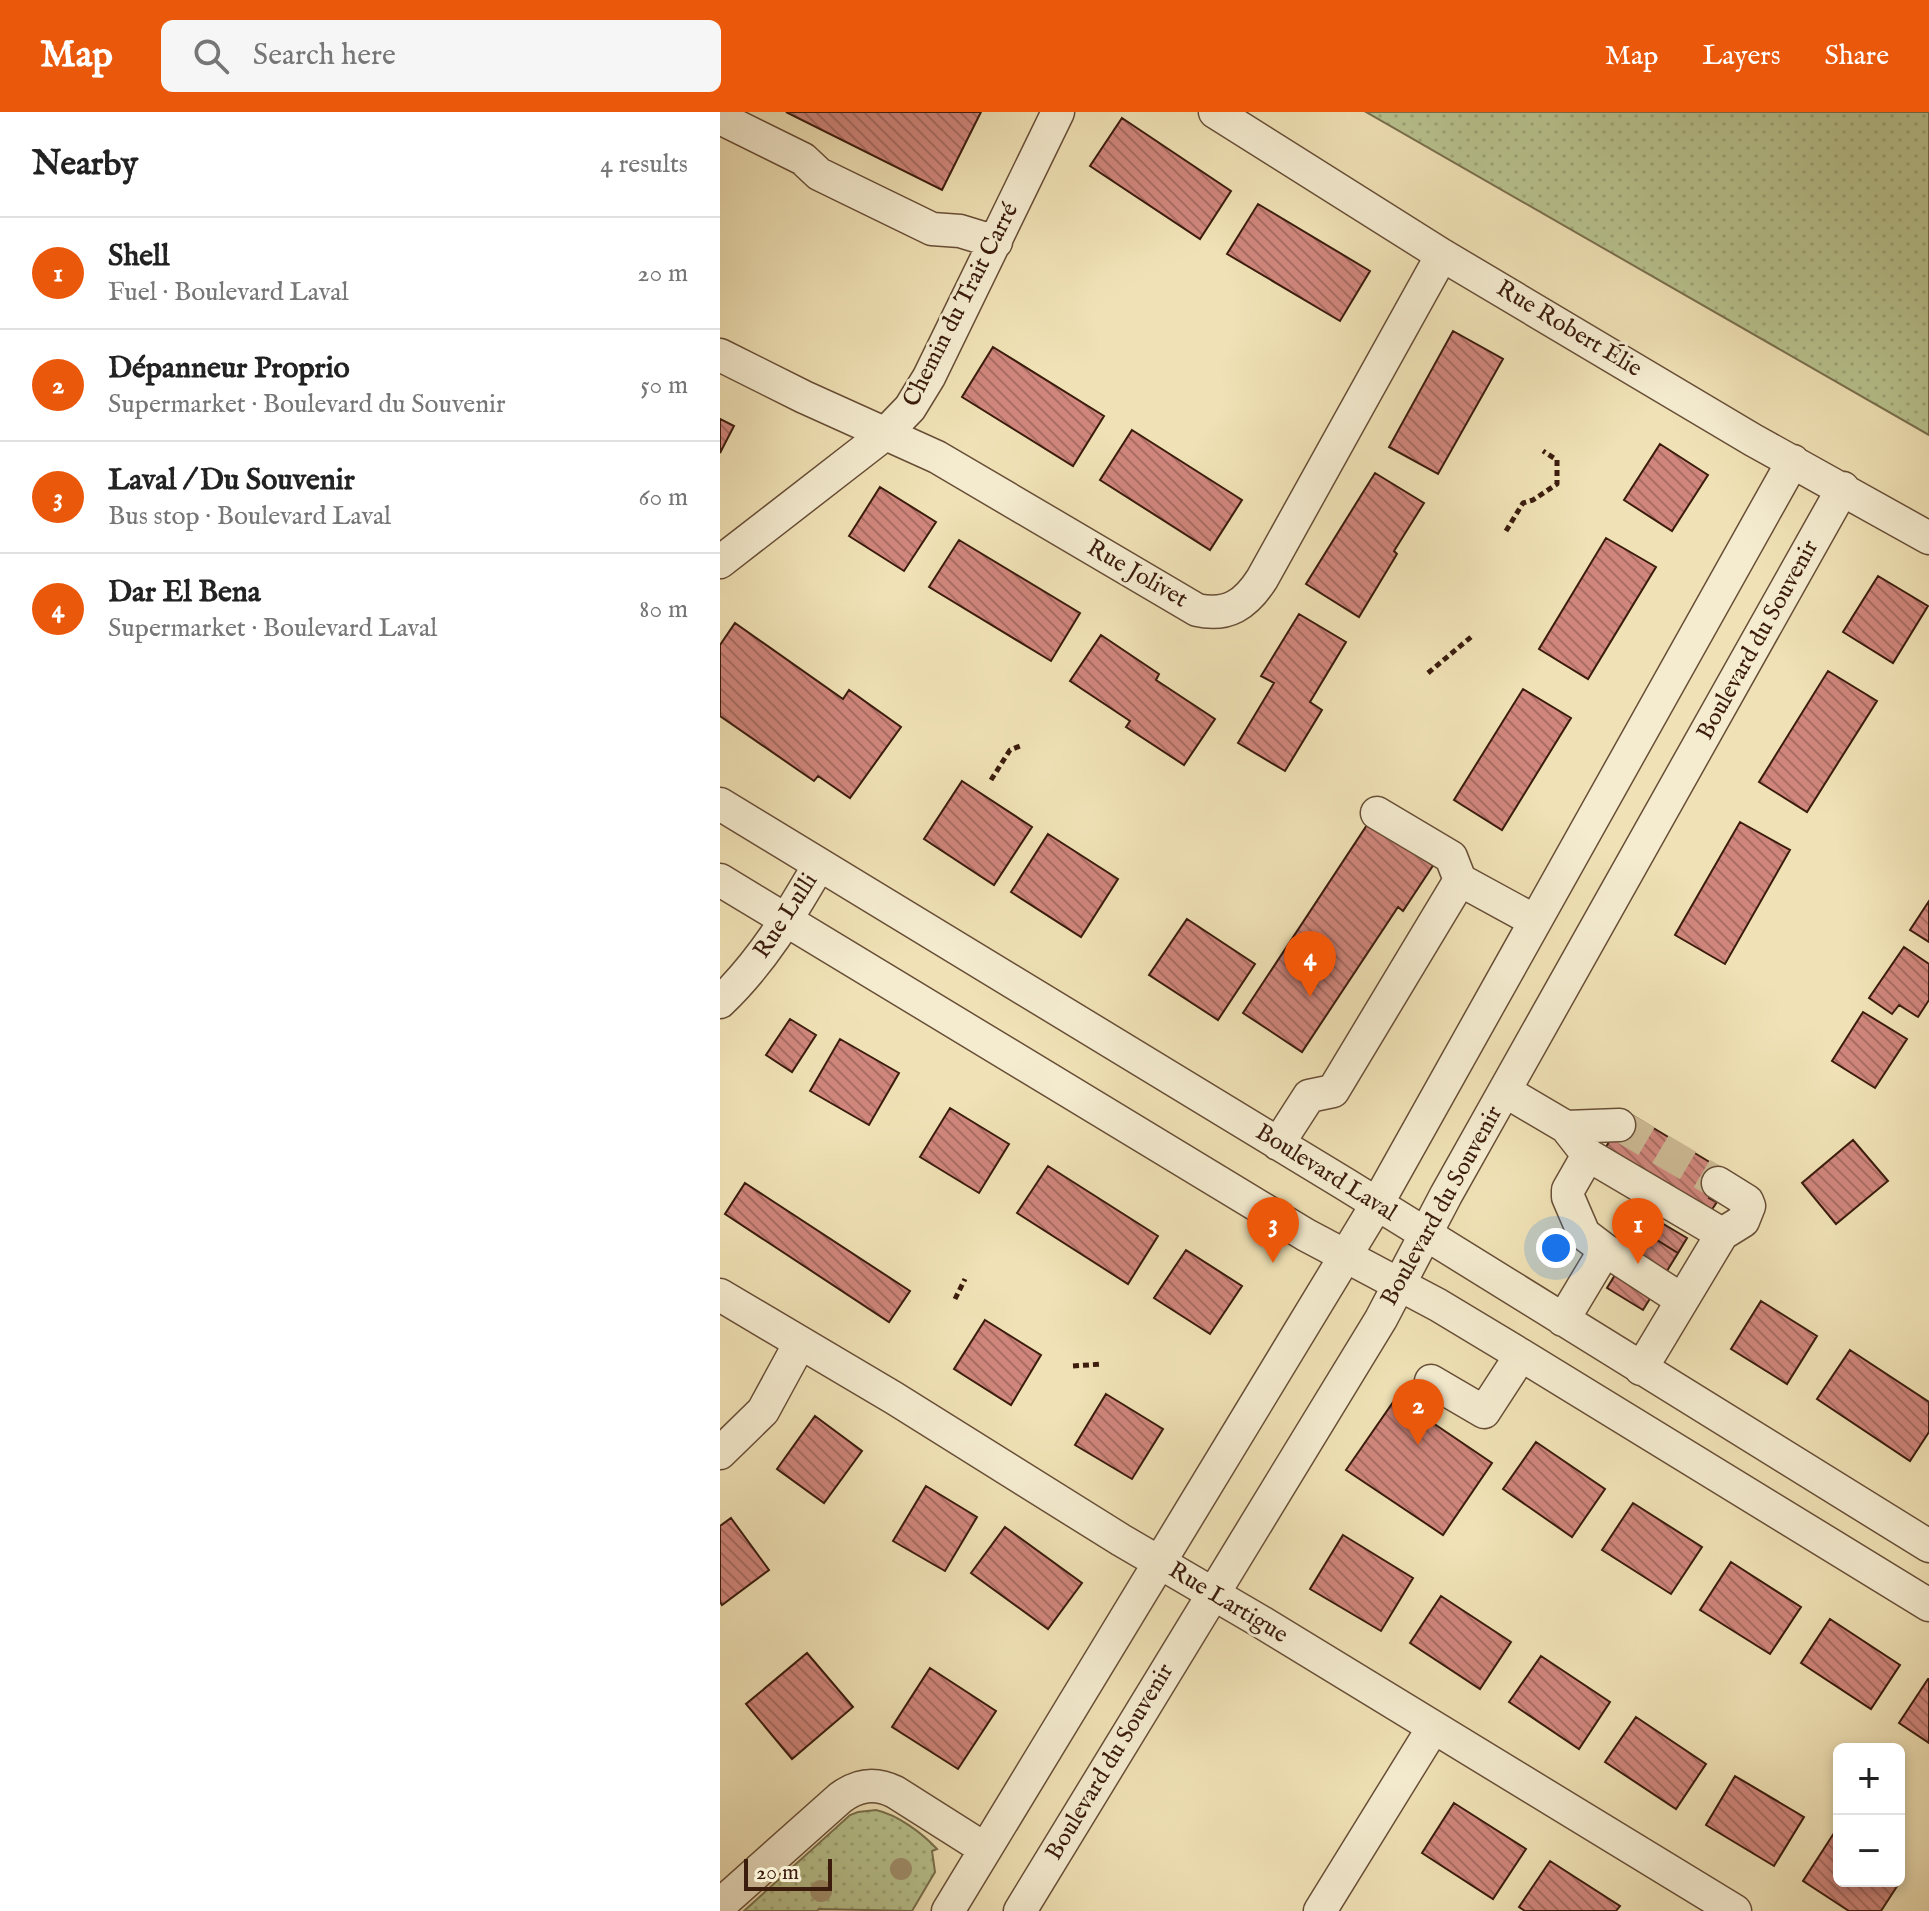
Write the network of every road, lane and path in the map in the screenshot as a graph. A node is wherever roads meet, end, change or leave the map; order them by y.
1 (1058, 112) edge
2 (1215, 112) edge
3 (723, 116) edge
4 (996, 242) junction
5 (1442, 255) junction
6 (720, 355) edge
7 (885, 434) junction
8 (1543, 451) dead end
9 (1793, 461) junction
10 (1843, 488) junction
11 (1506, 531) dead end
12 (1929, 538) edge
13 (720, 562) edge
14 (1471, 637) dead end
15 (1428, 673) dead end
16 (1020, 746) dead end
17 (991, 780) dead end
18 (720, 804) edge
19 (1377, 813) dead end
20 (819, 865) junction
21 (720, 880) edge
22 (1460, 880) junction
23 (787, 921) junction
24 (1535, 921) junction
25 (720, 1002) edge
26 (1505, 1091) junction
27 (1619, 1125) tunnel mouth
28 (1566, 1127) junction
29 (1278, 1144) junction
30 (1588, 1155) junction
31 (1718, 1183) tunnel mouth
32 (1377, 1204) junction
33 (1722, 1234) junction
34 (1424, 1235) junction
35 (1605, 1250) junction
36 (1346, 1256) junction
37 (965, 1279) dead end
38 (1400, 1285) junction
39 (720, 1295) edge
40 (955, 1299) dead end
41 (1682, 1300) junction
42 (1563, 1320) junction
43 (800, 1343) junction
44 (1521, 1355) junction
45 (1102, 1364) dead end
46 (1073, 1366) dead end
47 (1641, 1369) junction
48 (1431, 1381) dead end
49 (720, 1453) edge
50 (1929, 1546) edge
51 (1160, 1563) junction
52 (1213, 1593) junction
53 (1929, 1605) edge
54 (1433, 1728) junction
55 (985, 1849) junction
56 (1701, 1902) edge
57 (720, 1905) edge
58 (948, 1911) edge
59 (1020, 1911) edge
60 (1320, 1911) edge
61 (1735, 1911) edge

1 - 4 street, Chemin du Trait Carré
2 - 5 street, Rue Robert Élie
3 - 4 street
4 - 7 street, Chemin du Trait Carré
5 - 7 street, Rue Jolivet
5 - 9 street, Rue Robert Élie
6 - 7 street, Rue Jolivet
7 - 13 street, Chemin du Trait Carré
8 - 11 path
9 - 10 street, Rue Robert Élie
9 - 24 street
10 - 12 street, Rue Robert Élie
10 - 26 street, Boulevard du Souvenir
14 - 15 path
16 - 17 path
18 - 20 street, Boulevard Laval
19 - 22 street
20 - 23 street, Rue Lulli
20 - 29 street, Boulevard Laval
21 - 23 street
22 - 24 street
22 - 29 street
23 - 25 street, Rue Lulli
23 - 36 street
24 - 32 street
26 - 28 street
26 - 34 street, Boulevard du Souvenir
27 - 28 street
28 - 30 street
29 - 32 street, Boulevard Laval
30 - 33 street
30 - 35 street
31 - 33 street
32 - 34 street, Boulevard Laval
32 - 36 street
33 - 41 street
34 - 38 street, Boulevard du Souvenir
34 - 42 street, Boulevard Laval
35 - 41 street
35 - 42 street
36 - 38 street
36 - 51 street
37 - 40 path
38 - 44 street
38 - 52 street, Boulevard du Souvenir
39 - 43 street, Rue Lartigue
41 - 47 street
42 - 47 street, Boulevard Laval
43 - 49 street
43 - 51 street, Rue Lartigue
44 - 48 street
44 - 53 street
45 - 46 path
47 - 50 street, Boulevard Laval
51 - 52 street, Rue Lartigue
51 - 55 street
52 - 54 street, Rue Lartigue
52 - 59 street, Boulevard du Souvenir
54 - 56 street, Rue Lartigue
54 - 60 street
55 - 57 street
55 - 58 street
56 - 61 street, Rue Lartigue

